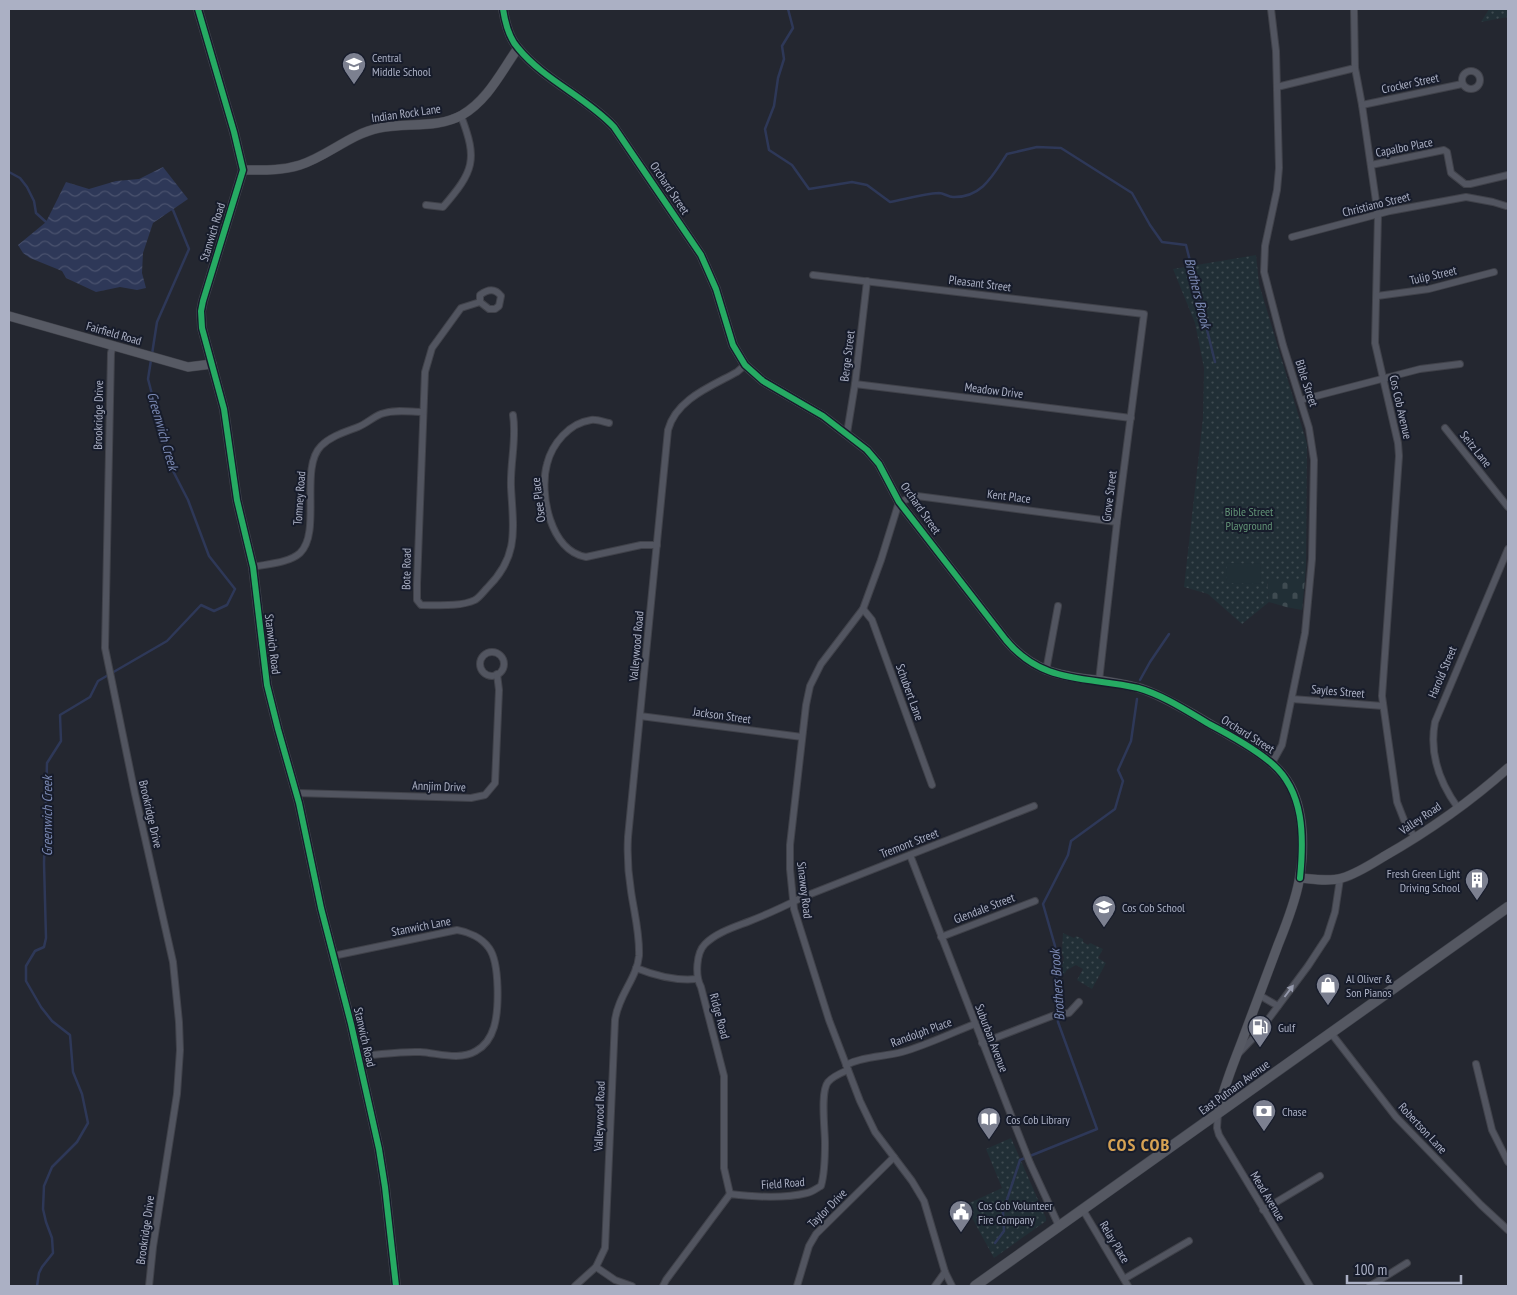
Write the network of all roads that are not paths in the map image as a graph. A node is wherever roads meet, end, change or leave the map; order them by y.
1 (198, 9) edge
2 (503, 9) edge
3 (1271, 9) edge
4 (1354, 9) edge
5 (518, 48) junction
6 (1356, 68) junction
7 (1462, 84) dead end
8 (1277, 87) junction
9 (1362, 105) junction
10 (461, 116) junction
11 (1371, 165) junction
12 (243, 170) junction
13 (1508, 175) edge
14 (426, 205) dead end
15 (1506, 206) dead end
16 (1378, 215) junction
17 (1292, 237) dead end
18 (1494, 272) dead end
19 (813, 275) dead end
20 (867, 281) junction
21 (1377, 296) junction
22 (480, 302) dead end
23 (1144, 314) joint
24 (9, 316) edge
25 (113, 345) junction
26 (212, 364) junction
27 (1460, 364) dead end
28 (745, 365) junction
29 (1383, 378) junction
30 (855, 384) junction
31 (1300, 400) junction
32 (423, 412) junction
33 (513, 414) dead end
34 (1131, 418) junction
35 (610, 423) dead end
36 (1445, 428) dead end
37 (847, 433) junction
38 (899, 502) junction
39 (1508, 507) edge
40 (1117, 522) junction
41 (657, 545) junction
42 (1508, 549) edge
43 (253, 567) junction
44 (1058, 606) dead end
45 (863, 609) junction
46 (1046, 671) junction
47 (497, 674) dead end
48 (1099, 681) junction
49 (1292, 699) junction
50 (1383, 706) junction
51 (640, 716) junction
52 (802, 737) junction
53 (1272, 763) junction
54 (1508, 768) edge
55 (932, 785) dead end
56 (296, 793) junction
57 (1034, 806) dead end
58 (1458, 808) junction
59 (1415, 838) junction
60 (910, 855) junction
61 (1300, 878) junction
62 (1340, 879) junction
63 (1035, 901) dead end
64 (793, 902) junction
65 (1508, 907) edge
66 (941, 937) junction
67 (333, 956) junction
68 (636, 968) junction
69 (696, 978) junction
70 (1259, 995) junction
71 (1078, 1002) dead end
72 (1278, 1006) junction
73 (975, 1024) junction
74 (1331, 1033) junction
75 (982, 1043) junction
76 (359, 1056) junction
77 (1236, 1056) junction
78 (1476, 1064) dead end
79 (847, 1067) junction
80 (1218, 1113) junction
81 (894, 1158) junction
82 (1508, 1162) edge
83 (1320, 1176) dead end
84 (730, 1194) junction
85 (1083, 1210) junction
86 (1263, 1210) junction
87 (1059, 1226) junction
88 (1508, 1230) edge
89 (1189, 1241) dead end
90 (1407, 1263) dead end
91 (596, 1267) junction
92 (945, 1272) junction
93 (1124, 1279) junction
94 (149, 1286) edge
95 (396, 1286) edge
96 (575, 1286) edge
97 (632, 1286) edge
98 (663, 1286) edge
99 (797, 1286) edge
100 (935, 1286) edge
101 (952, 1286) edge
102 (975, 1286) edge
103 (1128, 1286) edge
104 (1310, 1286) edge
105 (1370, 1286) edge

1 - 12 street
2 - 5 street, Orchard Street
3 - 8 street, Bible Street
4 - 6 street, Cos Cob Avenue
5 - 10 street, Indian Rock Lane
5 - 28 street, Orchard Street
6 - 8 street
6 - 9 street, Cos Cob Avenue
7 - 9 street, Crocker Street
8 - 31 street, Bible Street
9 - 11 street, Cos Cob Avenue
10 - 12 street, Indian Rock Lane
10 - 14 street
11 - 13 street, Capalbo Place
11 - 16 street, Cos Cob Avenue
12 - 26 street, Stanwich Road
15 - 16 street, Christiano Street
16 - 17 street, Christiano Street
16 - 21 street, Cos Cob Avenue
18 - 21 street, Tulip Street
19 - 20 street, Pleasant Street
20 - 23 street, Pleasant Street
20 - 30 street, Berge Street
21 - 29 street, Cos Cob Avenue
22 - 32 street, Bote Road
23 - 34 street, Grove Street
24 - 25 street, Fairfield Road
25 - 26 street, Fairfield Road
25 - 94 street, Brookridge Drive
26 - 43 street, Stanwich Road
27 - 29 street
28 - 37 street, Orchard Street
28 - 41 street, Valleywood Road
29 - 31 street
29 - 50 street, Cos Cob Avenue
30 - 34 street, Meadow Drive
30 - 37 street, Berge Street
31 - 49 street, Bible Street
32 - 33 street, Bote Road
32 - 43 street, Tomney Road
34 - 40 street, Grove Street
35 - 41 street, Osee Place
36 - 39 street, Seitz Lane
37 - 38 street, Orchard Street
38 - 40 street, Kent Place
38 - 45 street, Sinawoy Road
38 - 46 street, Orchard Street
40 - 48 street, Grove Street
41 - 51 street, Valleywood Road
42 - 58 street, Harold Street
43 - 56 street, Stanwich Road
44 - 46 street
45 - 52 street, Sinawoy Road
45 - 55 street, Schubert Lane
46 - 48 street, Orchard Street
47 - 56 street, Annjim Drive
48 - 53 street, Orchard Street
49 - 50 street, Sayles Street
49 - 53 street, Bible Street
50 - 59 street, Cos Cob Avenue
51 - 52 street, Jackson Street
51 - 68 street, Valleywood Road
52 - 64 street, Sinawoy Road
53 - 61 street, Orchard Street
54 - 58 street, Valley Road
56 - 67 street, Stanwich Road
57 - 60 street, Tremont Street
58 - 59 street, Valley Road
59 - 62 street, Valley Road
60 - 64 street, Tremont Street
60 - 66 street, Suburban Avenue
61 - 62 street, Valley Road
61 - 70 street, Orchard Street
72 -> 62 street
63 - 66 street, Glendale Street
64 - 69 street, Ridge Road
64 - 79 street, Sinawoy Road
65 - 74 main road, East Putnam Avenue
66 - 73 street, Suburban Avenue
67 - 76 street, Stanwich Road
67 - 76 street, Stanwich Lane
68 - 69 street
68 - 91 street, Valleywood Road
69 - 84 street, Ridge Road
70 - 72 street
70 - 77 street, Orchard Street
71 - 75 street
72 - 77 street
73 - 75 street, Suburban Avenue
73 - 79 street, Randolph Place
74 - 80 main road, East Putnam Avenue
74 - 88 street, Robertson Lane
75 - 87 street, Suburban Avenue
76 - 95 street, Stanwich Road
77 - 80 street, Orchard Street
78 - 82 street
79 - 81 street, Sinawoy Road
79 - 84 street, Field Road
80 - 85 main road, East Putnam Avenue
80 - 86 street, Mead Avenue
81 - 92 street, Sinawoy Road
81 - 99 street, Taylor Drive
83 - 86 street
84 - 98 street
85 - 87 main road, East Putnam Avenue
85 - 93 street, Relay Place
86 - 104 street, Mead Avenue
87 - 102 main road, East Putnam Avenue
89 - 93 street
90 - 105 street
91 - 96 street, Valleywood Road
91 - 97 street
92 - 100 street
92 - 101 street, Sinawoy Road
93 - 103 street, Relay Place

